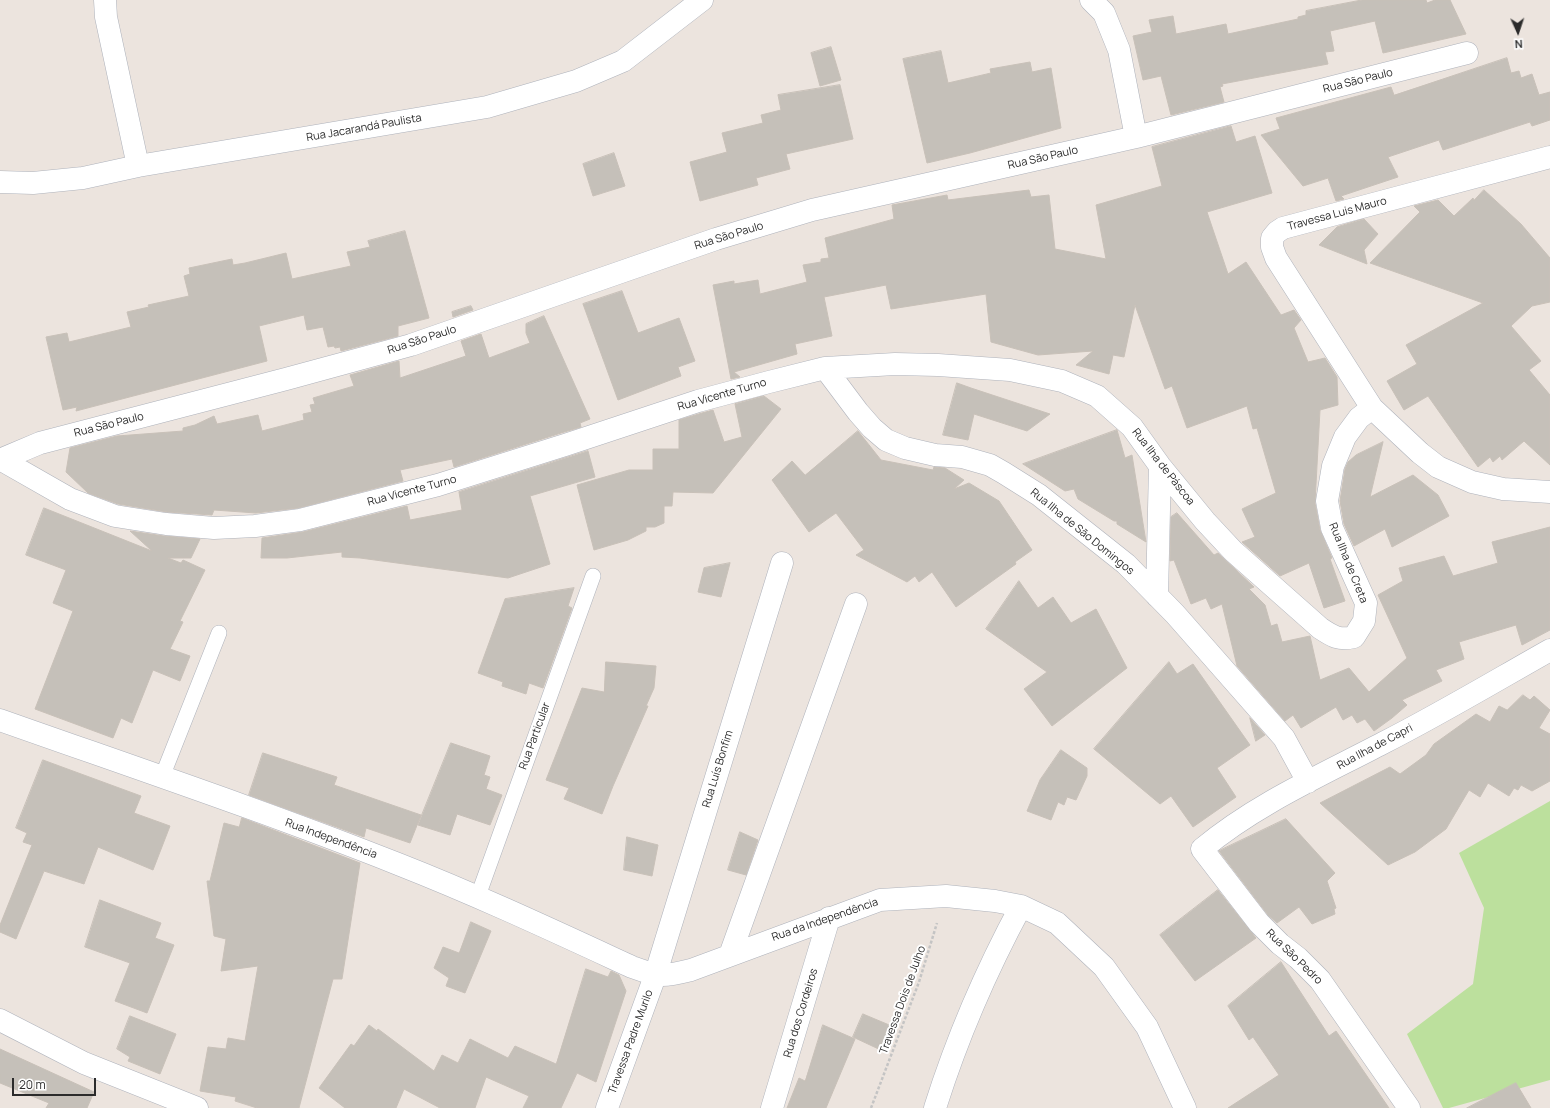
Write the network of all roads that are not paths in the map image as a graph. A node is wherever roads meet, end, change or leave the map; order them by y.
1 (105, 0) edge
2 (702, 0) edge
3 (1091, 0) edge
4 (1467, 53) dead end
5 (1136, 137) junction
6 (1550, 157) edge
7 (138, 166) junction
8 (0, 182) edge
9 (826, 368) junction
10 (1372, 408) junction
11 (1, 459) edge
12 (1160, 466) junction
13 (1550, 492) edge
14 (782, 563) dead end
15 (593, 576) dead end
16 (1158, 596) junction
17 (856, 604) dead end
18 (219, 633) dead end
19 (1345, 639) joint
20 (1550, 650) edge
21 (0, 720) edge
22 (162, 778) junction
23 (1308, 782) junction
24 (1202, 849) joint
25 (478, 896) junction
26 (1020, 906) junction
27 (829, 918) junction
28 (730, 955) junction
29 (655, 976) junction
30 (0, 1020) edge
31 (197, 1108) edge
32 (607, 1108) edge
33 (772, 1108) edge
34 (935, 1108) edge
35 (1185, 1108) edge
36 (1409, 1108) edge

1 - 7 street
2 - 7 street, Rua Jacarandá Paulista
3 - 5 street
4 - 5 street, Rua São Paulo
5 - 11 street, Rua São Paulo
6 - 10 street, Travessa Luis Mauro
7 - 8 street, Rua Jacarandá Paulista
9 - 11 street, Rua Vicente Turno
9 - 12 street, Rua Ilha de Páscoa
9 - 16 street, Rua Ilha de São Domingos
10 - 13 street
10 - 19 street, Rua Ilha de Creta
12 - 16 street
12 - 19 street, Rua Ilha de Páscoa
14 - 29 street, Rua Luís Bonfim
15 - 25 lane, Rua Particular
16 - 23 street, Rua Ilha de São Domingos
17 - 28 street
18 - 22 lane
20 - 23 street, Rua Ilha de Capri
21 - 22 street, Rua Independência
22 - 25 street, Rua Independência
23 - 24 street, Rua Ilha de Capri
24 - 36 street, Rua São Pedro
25 - 29 street, Rua Independência
26 - 27 street, Rua da Independência
26 - 34 street
26 - 35 street, Rua da Independência
27 - 28 street, Rua da Independência
27 - 33 street, Rua dos Cordeiros
28 - 29 street, Rua da Independência
29 - 32 street, Travessa Padre Murilo
30 - 31 street

